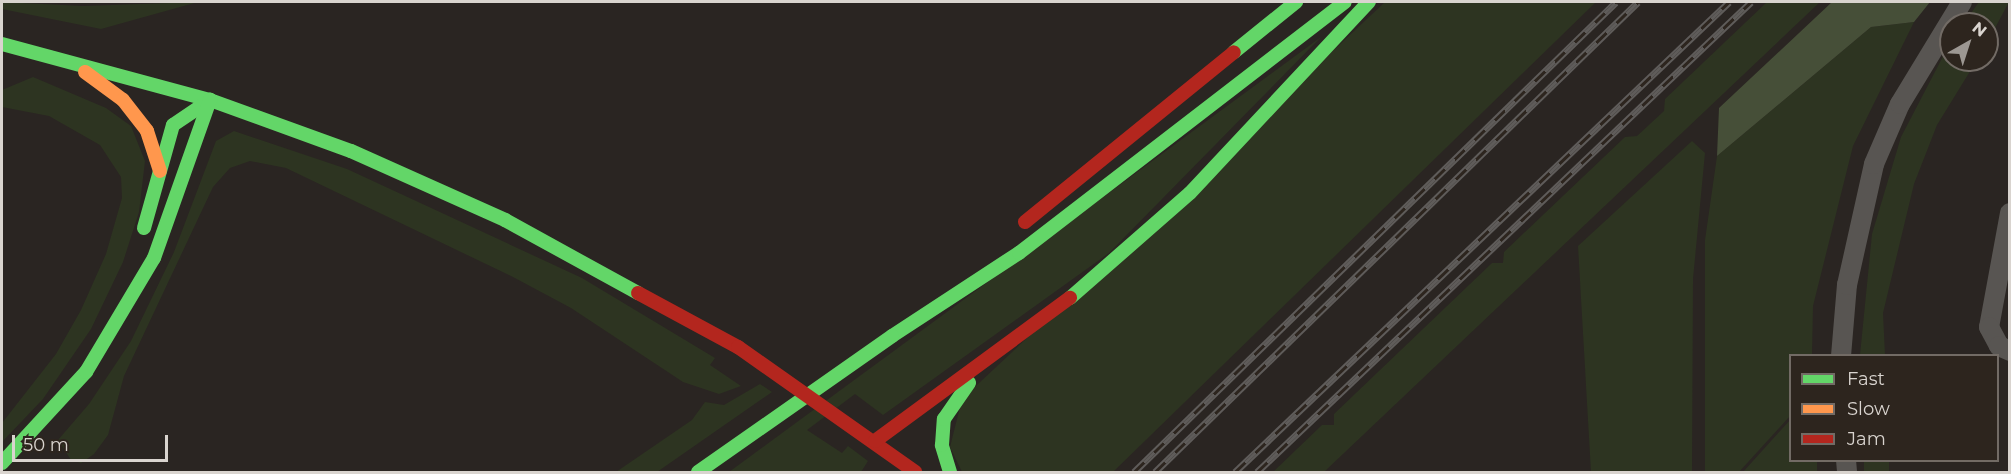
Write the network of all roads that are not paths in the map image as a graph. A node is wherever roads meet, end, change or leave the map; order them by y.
1 (1296, 2) edge
2 (1345, 2) edge
3 (1369, 2) edge
4 (1962, 2) edge
5 (2, 44) edge
6 (72, 63) junction
7 (210, 100) junction
8 (160, 171) junction
9 (2010, 213) edge
10 (1015, 230) dead end
11 (979, 260) dead end
12 (132, 291) junction
13 (892, 336) junction
14 (2010, 351) edge
15 (1841, 354) edge
16 (986, 363) junction
17 (875, 441) junction
18 (896, 458) junction
19 (2, 463) edge
20 (698, 472) edge
21 (880, 472) edge
22 (915, 472) edge
23 (950, 472) edge

1 - 10 main road
2 - 13 main road
3 - 16 main road
4 - 15 street
5 - 6 main road
6 - 7 main road
6 - 8 main road
7 - 8 main road
7 - 12 main road
7 - 17 main road
8 - 12 main road
9 - 14 street
11 - 13 main road
12 - 19 main road
13 - 20 main road
16 - 17 main road
16 - 23 main road
17 - 18 main road
18 - 21 main road
18 - 22 main road

